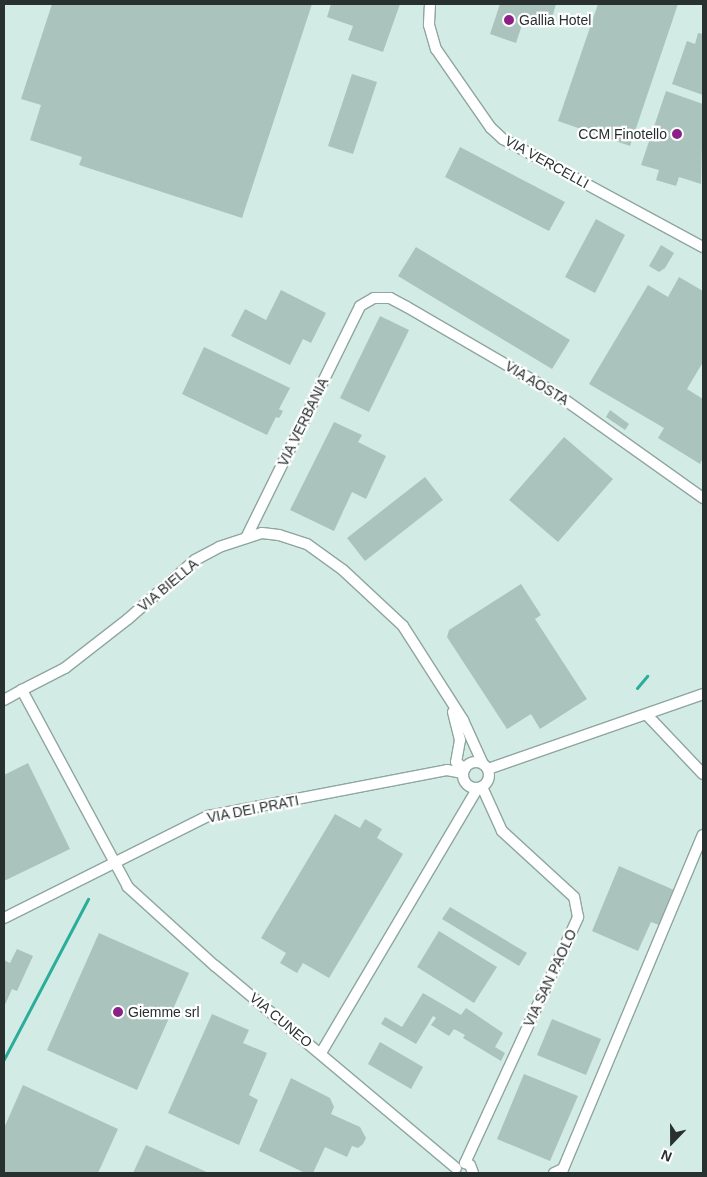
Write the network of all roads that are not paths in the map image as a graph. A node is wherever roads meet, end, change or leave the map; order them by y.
1 (430, 4) edge
2 (703, 246) edge
3 (360, 306) joint
4 (703, 498) edge
5 (246, 538) junction
6 (22, 690) junction
7 (703, 694) edge
8 (4, 700) edge
9 (452, 708) junction
10 (648, 715) junction
11 (485, 767) junction
12 (464, 771) junction
13 (703, 774) edge
14 (479, 788) junction
15 (703, 835) edge
16 (116, 863) junction
17 (4, 918) edge
18 (321, 1053) junction
19 (459, 1168) edge
20 (473, 1173) edge
21 (554, 1173) edge

1 - 2 street, VIA VERCELLI
3 - 4 street, VIA AOSTA
3 - 5 street, VIA VERBANIA
5 - 6 street, VIA BIELLA
5 - 9 street, VIA BIELLA
6 - 8 street, VIA BIELLA
6 - 16 street
7 - 10 street
9 - 11 street, VIA BIELLA
9 - 12 street, VIA BIELLA
10 - 11 street
10 - 13 street
11 - 12 street
11 - 14 street
12 - 14 street
12 - 16 street, VIA DEI PRATI
14 - 18 street
14 - 19 street, VIA SAN PAOLO
15 - 21 street
16 - 17 street, VIA DEI PRATI
16 - 18 street, VIA CUNEO
18 - 19 street, VIA CUNEO
19 - 20 street, VIA CUNEO

